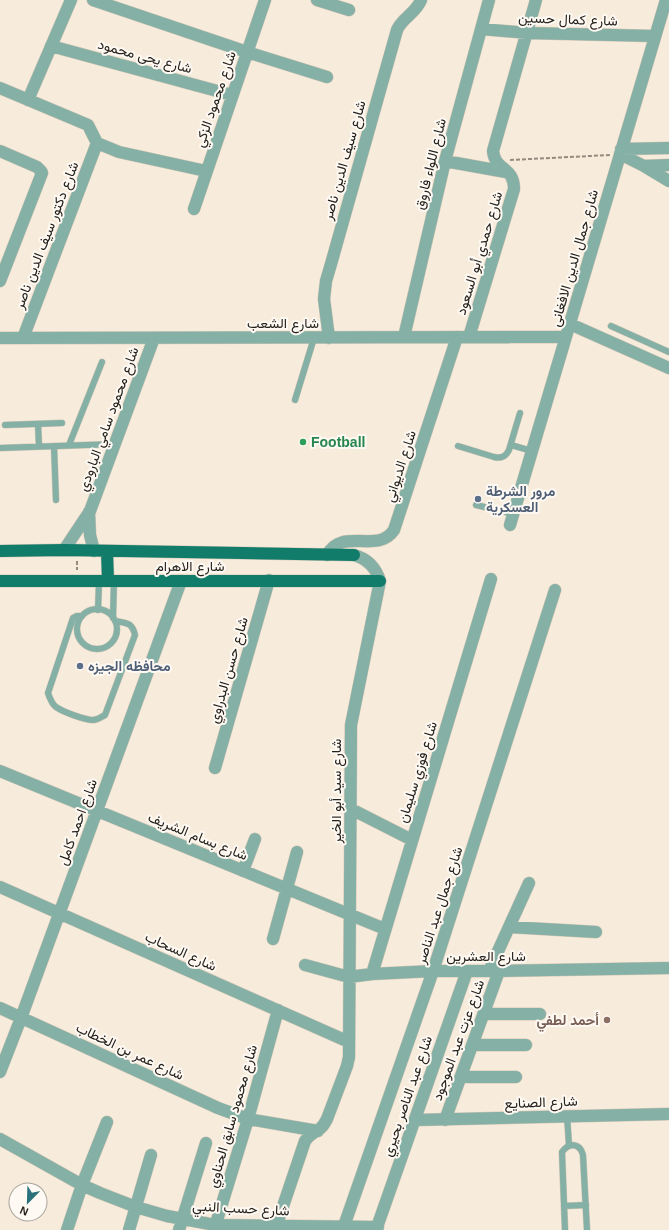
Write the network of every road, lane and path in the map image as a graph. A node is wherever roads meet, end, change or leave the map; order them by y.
1 (71, 0) edge
2 (94, 0) edge
3 (265, 0) edge
4 (317, 0) edge
5 (421, 0) edge
6 (489, 0) edge
7 (536, 0) edge
8 (666, 0) edge
9 (349, 10) dead end
10 (481, 29) junction
11 (527, 33) junction
12 (654, 36) junction
13 (51, 46) junction
14 (247, 52) junction
15 (327, 77) dead end
16 (0, 88) edge
17 (232, 95) junction
18 (28, 100) junction
19 (97, 143) junction
20 (669, 148) edge
21 (0, 151) edge
22 (620, 152) junction
23 (495, 160) junction
24 (445, 161) junction
25 (669, 165) edge
26 (644, 166) junction
27 (206, 171) junction
28 (509, 173) junction
29 (669, 181) edge
30 (194, 208) dead end
31 (0, 281) edge
32 (570, 324) junction
33 (611, 326) dead end
34 (404, 337) junction
35 (457, 337) junction
36 (469, 337) junction
37 (566, 337) junction
38 (0, 338) edge
39 (23, 338) junction
40 (154, 338) junction
41 (314, 338) junction
42 (329, 338) junction
43 (669, 352) edge
44 (102, 362) dead end
45 (669, 368) edge
46 (295, 400) dead end
47 (520, 413) dead end
48 (62, 423) dead end
49 (38, 424) junction
50 (5, 425) dead end
51 (115, 444) junction
52 (69, 445) junction
53 (511, 445) junction
54 (39, 446) junction
55 (54, 446) junction
56 (458, 446) dead end
57 (0, 448) edge
58 (532, 451) junction
59 (56, 500) dead end
60 (476, 505) dead end
61 (90, 511) junction
62 (512, 520) joint
63 (64, 550) junction
64 (77, 550) junction
65 (0, 551) edge
66 (94, 551) junction
67 (107, 551) junction
68 (327, 555) junction
69 (354, 555) joint
70 (491, 579) dead end
71 (269, 580) junction
72 (0, 581) edge
73 (107, 581) junction
74 (181, 581) junction
75 (380, 581) junction
76 (77, 582) junction
77 (555, 590) dead end
78 (98, 610) junction
79 (82, 616) junction
80 (114, 620) junction
81 (215, 768) dead end
82 (0, 771) edge
83 (351, 809) junction
84 (97, 811) junction
85 (254, 840) dead end
86 (412, 840) junction
87 (297, 852) dead end
88 (243, 870) junction
89 (529, 883) dead end
90 (0, 888) edge
91 (287, 888) junction
92 (60, 914) junction
93 (350, 914) junction
94 (509, 927) junction
95 (385, 929) junction
96 (596, 932) dead end
97 (273, 939) dead end
98 (305, 965) dead end
99 (669, 968) edge
100 (433, 971) junction
101 (467, 971) junction
102 (494, 971) junction
103 (372, 974) junction
104 (349, 977) junction
105 (0, 1008) edge
106 (278, 1010) junction
107 (484, 1014) junction
108 (540, 1014) dead end
109 (21, 1018) junction
110 (349, 1042) junction
111 (472, 1045) junction
112 (526, 1045) dead end
113 (0, 1072) edge
114 (461, 1077) junction
115 (516, 1077) dead end
116 (669, 1114) edge
117 (567, 1116) junction
118 (248, 1119) junction
119 (415, 1120) junction
120 (445, 1120) junction
121 (107, 1122) dead end
122 (318, 1131) junction
123 (0, 1138) edge
124 (206, 1143) dead end
125 (569, 1145) junction
126 (151, 1155) dead end
127 (82, 1184) junction
128 (586, 1205) junction
129 (564, 1206) junction
130 (136, 1207) junction
131 (181, 1225) edge
132 (344, 1226) junction
133 (215, 1227) edge
134 (275, 1228) edge
135 (377, 1228) edge
136 (68, 1230) edge
137 (129, 1230) edge
138 (565, 1230) edge
139 (587, 1230) edge

1 - 13 street
2 - 14 street
3 - 14 street, شارع محمود الزكي
4 - 9 street
5 - 42 street, شارع سيف الدين ناصر
6 - 10 street, شارع اللواء فاروق
7 - 11 street
8 - 12 street, شارع جمال الدين الافغانى
10 - 11 street, شارع كمال حسين
10 - 24 street, شارع اللواء فاروق
11 - 12 street, شارع كمال حسين
11 - 23 street
12 - 22 street, شارع جمال الدين الافغانى
13 - 17 street, شارع يحى محمود
13 - 18 street
14 - 15 street
14 - 17 street, شارع محمود الزكي
16 - 18 street
17 - 27 street, شارع محمود الزكي
18 - 19 street
19 - 27 street
19 - 39 street, شارع دكتور سيف الدين ناصر
20 - 22 street
21 - 31 street
22 - 23 path
22 - 26 street
22 - 32 street, شارع جمال الدين الافغانى
23 - 28 street
24 - 28 street
24 - 34 street, شارع اللواء فاروق
25 - 26 street
26 - 29 street
27 - 30 street, شارع محمود الزكي
28 - 36 street, شارع حمدي أبو السعود
32 - 37 street, شارع جمال الدين الافغانى
32 - 45 street
33 - 43 lane
34 - 35 street, شارع الشعب
34 - 42 street, شارع الشعب
35 - 36 street, شارع الشعب
35 - 68 street, شارع الديواني
36 - 37 street, شارع الشعب
37 - 58 street, شارع جمال الدين الافغانى
38 - 39 street, شارع الشعب
39 - 40 street, شارع الشعب
40 - 41 street, شارع الشعب
40 - 51 street, شارع محمود سامي البارودي
41 - 42 street, شارع الشعب
41 - 46 lane
44 - 52 lane
47 - 53 lane
48 - 49 lane
49 - 50 lane
49 - 54 lane
51 - 52 lane
51 - 61 street, شارع محمود سامي البارودي
52 - 55 lane
53 - 56 lane
53 - 58 lane
54 - 55 lane
54 - 57 lane
55 - 59 lane
58 - 62 street, شارع جمال الدين الافغانى
60 - 62 lane
61 - 63 street, شارع محمود سامي البارودي
61 - 66 street, شارع محمود سامي البارودي
63 - 64 main road, شارع الاهرام
63 - 65 main road, شارع الاهرام
64 - 66 main road, شارع الاهرام
64 - 76 path
66 - 67 main road, شارع الاهرام
67 - 68 main road, شارع الاهرام
67 - 73 main road
68 - 69 main road, شارع الاهرام
69 - 75 street
70 - 86 street, شارع فوزي سليمان
71 - 74 main road, شارع الاهرام
71 - 75 main road, شارع الاهرام
71 - 81 street, شارع حسن البدراوي
72 - 76 main road, شارع الاهرام
73 - 74 main road, شارع الاهرام
73 - 76 main road, شارع الاهرام
73 - 78 lane
73 - 80 lane
74 - 84 street, شارع احمد كامل
75 - 83 street, شارع سيد أبو الخير
77 - 100 street, شارع جمال عبد الناصر
78 - 79 lane
78 - 80 lane
79 - 80 lane
79 - 80 lane
82 - 84 street, شارع بسام الشريف
83 - 86 street
83 - 93 street, شارع سيد أبو الخير
84 - 88 street, شارع بسام الشريف
84 - 92 street, شارع احمد كامل
85 - 88 street
86 - 95 street, شارع فوزي سليمان
87 - 91 street
88 - 91 street, شارع بسام الشريف
89 - 94 street, شارع عزت عبد الموجود
90 - 92 street, شارع السحاب
91 - 93 street, شارع بسام الشريف
91 - 97 street
92 - 106 street, شارع السحاب
92 - 109 street, شارع احمد كامل
93 - 95 street, شارع بسام الشريف
93 - 104 street, شارع سيد أبو الخير
94 - 96 street
94 - 102 street, شارع عزت عبد الموجود
95 - 103 street, شارع فوزي سليمان
98 - 104 street, شارع العشرين
99 - 102 street, شارع العشرين
100 - 101 street, شارع العشرين
100 - 103 street, شارع العشرين
100 - 132 street, شارع جمال عبد الناصر
101 - 102 street, شارع العشرين
101 - 119 street, شارع عبد الناصر بحيري
102 - 107 street, شارع عزت عبد الموجود
103 - 104 street, شارع العشرين
104 - 110 street, شارع سيد أبو الخير
105 - 109 street, شارع عمر بن الخطاب
106 - 110 street, شارع السحاب
106 - 118 street, شارع محمود سابق الحناوي
107 - 108 street
107 - 111 street, شارع عزت عبد الموجود
109 - 113 street, شارع احمد كامل
109 - 118 street, شارع عمر بن الخطاب
110 - 122 street, شارع سيد أبو الخير
111 - 112 street
111 - 114 street, شارع عزت عبد الموجود
114 - 115 street
114 - 120 street, شارع عزت عبد الموجود
116 - 117 street, شارع الصنايع
117 - 120 street, شارع الصنايع
117 - 125 lane
118 - 122 street, شارع عمر بن الخطاب
118 - 133 street, شارع محمود سابق الحناوي
119 - 120 street, شارع الصنايع
119 - 135 street, شارع عبد الناصر بحيري
121 - 127 street
122 - 134 street, شارع سيد أبو الخير
123 - 127 street, شارع حسب النبي
124 - 131 street
125 - 128 lane
125 - 129 lane
126 - 130 street
127 - 130 street, شارع حسب النبي
127 - 136 street
128 - 129 lane
128 - 139 lane
129 - 138 lane
130 - 131 street, شارع حسب النبي
130 - 137 street
131 - 133 street, شارع حسب النبي
132 - 134 street, شارع حسب النبي
132 - 135 street, شارع حسب النبي
133 - 134 street, شارع حسب النبي

